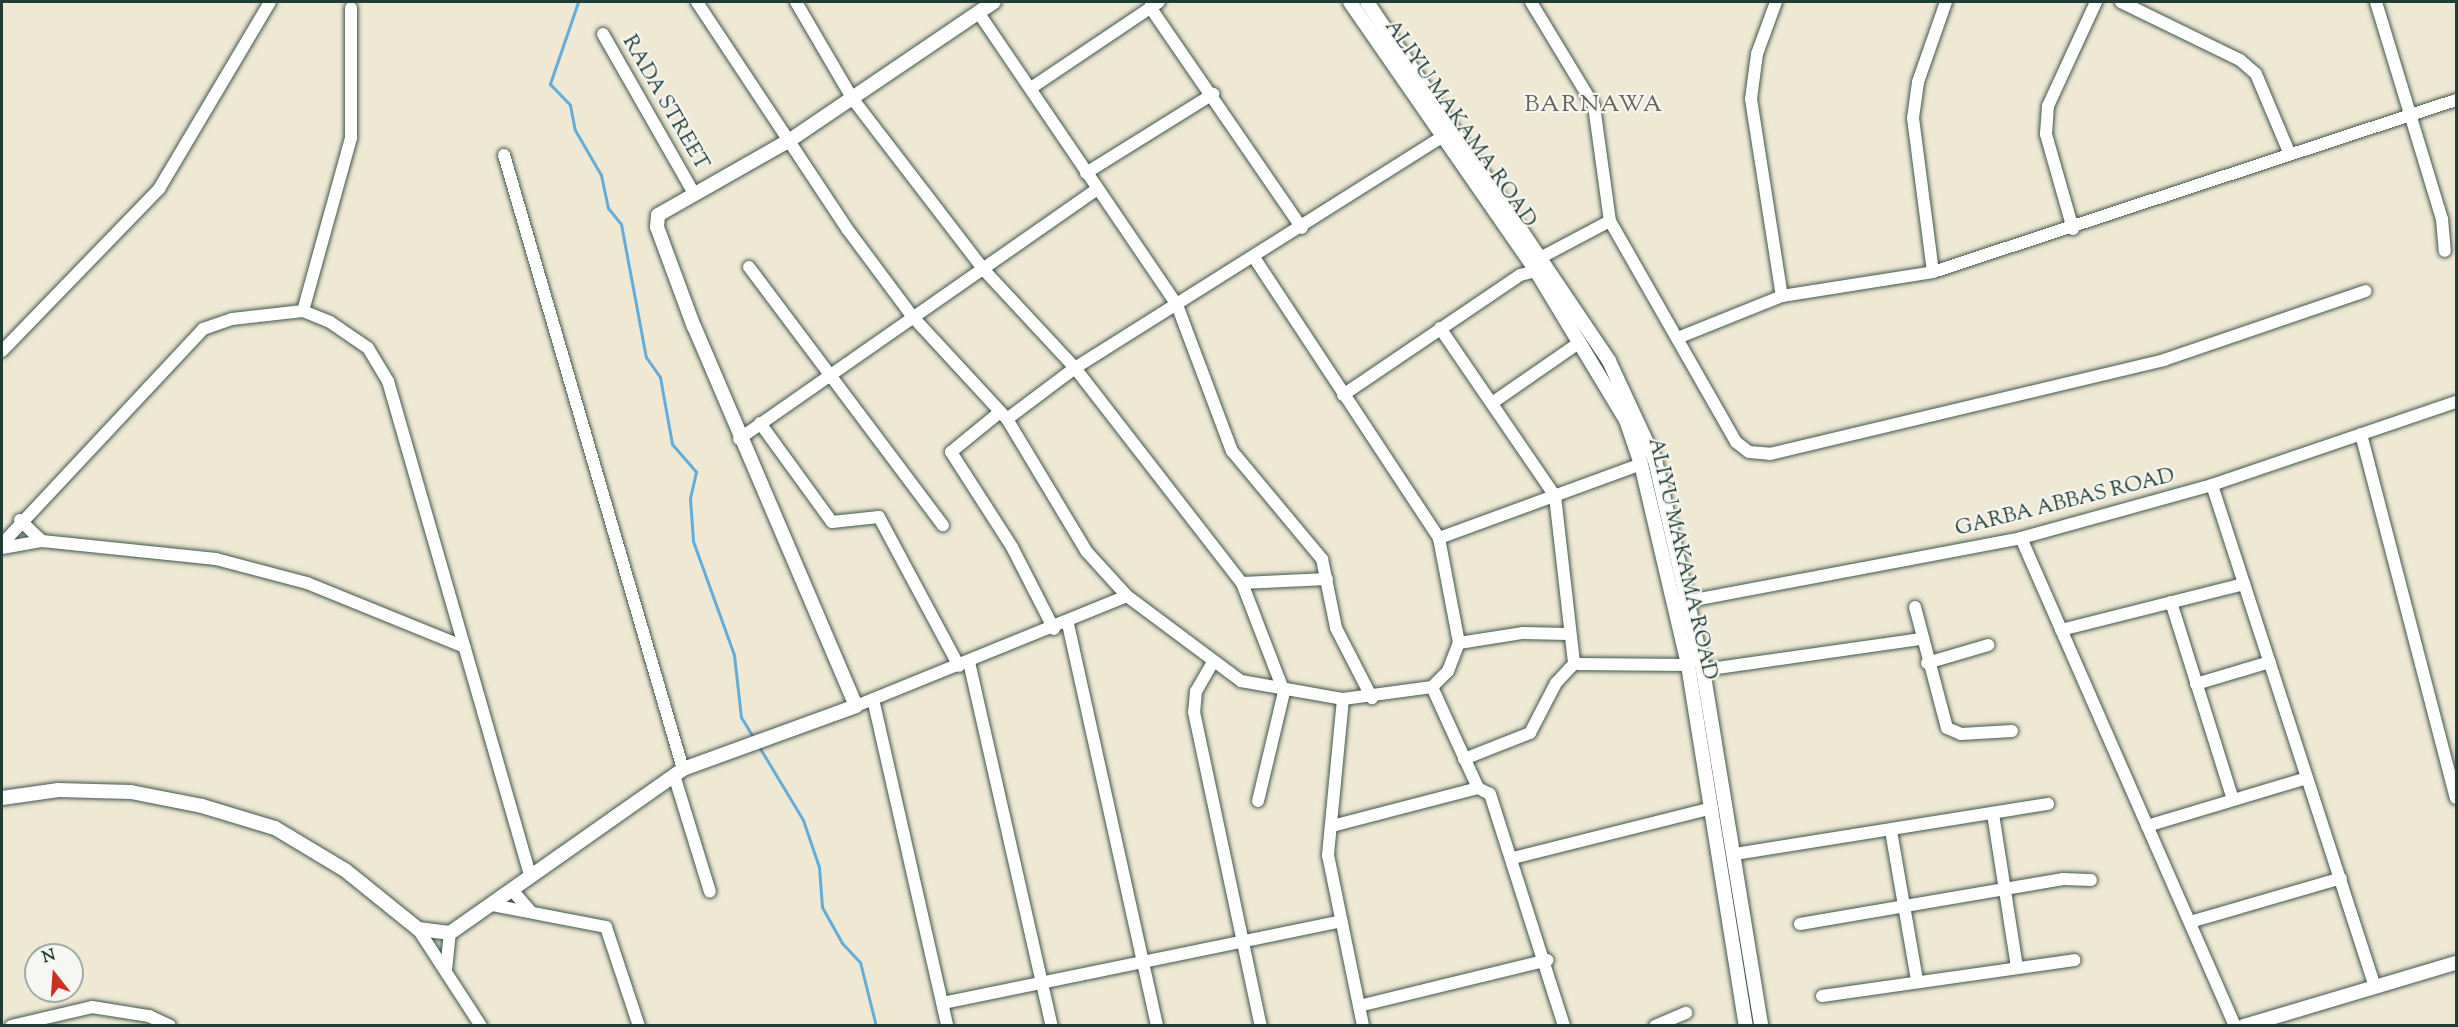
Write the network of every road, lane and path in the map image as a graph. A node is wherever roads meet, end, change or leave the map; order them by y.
1 (270, 2) edge
2 (697, 2) edge
3 (796, 2) edge
4 (993, 2) edge
5 (1350, 2) edge
6 (1531, 2) edge
7 (1776, 2) edge
8 (1947, 2) edge
9 (2096, 2) edge
10 (2121, 2) edge
11 (2376, 2) edge
12 (1155, 4) edge
13 (351, 8) dead end
14 (1367, 9) edge
15 (978, 12) junction
16 (603, 34) dead end
17 (1031, 88) junction
18 (1213, 94) junction
19 (852, 98) junction
20 (2457, 100) edge
21 (2412, 116) junction
22 (1443, 136) junction
23 (790, 140) junction
24 (2289, 152) junction
25 (504, 155) dead end
26 (1086, 173) junction
27 (1097, 189) junction
28 (693, 192) junction
29 (1610, 221) junction
30 (1302, 228) junction
31 (2073, 229) junction
32 (2445, 251) dead end
33 (1255, 259) junction
34 (1538, 264) junction
35 (749, 267) dead end
36 (984, 270) junction
37 (1933, 272) junction
38 (2365, 291) dead end
39 (1782, 296) junction
40 (1177, 305) junction
41 (303, 311) junction
42 (912, 316) junction
43 (1440, 328) junction
44 (1680, 338) junction
45 (1580, 342) junction
46 (2, 351) edge
47 (1075, 368) junction
48 (827, 377) junction
49 (1342, 395) junction
50 (2457, 402) edge
51 (1492, 403) junction
52 (1004, 416) junction
53 (760, 423) junction
54 (2361, 434) junction
55 (739, 439) junction
56 (1641, 464) junction
57 (2212, 485) junction
58 (1555, 496) junction
59 (20, 520) junction
60 (943, 525) dead end
61 (1439, 538) junction
62 (2021, 538) junction
63 (42, 542) junction
64 (2, 546) edge
65 (1327, 579) junction
66 (1242, 583) junction
67 (2244, 584) junction
68 (1127, 596) junction
69 (1689, 601) junction
70 (2171, 602) junction
71 (1674, 604) junction
72 (1915, 607) dead end
73 (1068, 624) junction
74 (1054, 629) junction
75 (2061, 630) junction
76 (1569, 634) junction
77 (1920, 639) junction
78 (1459, 643) junction
79 (1988, 645) dead end
80 (465, 647) junction
81 (1213, 662) junction
82 (2270, 662) junction
83 (1927, 663) junction
84 (964, 664) junction
85 (1575, 664) junction
86 (1688, 665) junction
87 (1703, 670) junction
88 (2196, 684) junction
89 (1432, 687) junction
90 (1284, 692) junction
91 (1372, 698) junction
92 (873, 699) junction
93 (1343, 699) junction
94 (856, 706) junction
95 (2012, 731) dead end
96 (1464, 759) junction
97 (679, 772) junction
98 (2307, 778) junction
99 (1478, 788) junction
100 (2, 798) edge
101 (2457, 798) edge
102 (2233, 800) junction
103 (1258, 801) dead end
104 (2048, 804) dead end
105 (1712, 808) junction
106 (1993, 814) junction
107 (1332, 826) junction
108 (2147, 826) junction
109 (1891, 831) junction
110 (1735, 854) junction
111 (1514, 858) junction
112 (530, 875) junction
113 (2341, 878) junction
114 (2091, 880) dead end
115 (2005, 889) junction
116 (512, 890) junction
117 (710, 891) dead end
118 (492, 905) junction
119 (1904, 905) junction
120 (531, 912) junction
121 (1342, 921) junction
122 (2190, 922) junction
123 (1800, 924) dead end
124 (418, 928) junction
125 (450, 933) junction
126 (1244, 943) junction
127 (1547, 960) junction
128 (2074, 960) dead end
129 (2457, 963) edge
130 (1144, 965) junction
131 (2017, 967) junction
132 (446, 970) junction
133 (1917, 980) junction
134 (1044, 987) junction
135 (2375, 987) junction
136 (1822, 996) dead end
137 (943, 1003) junction
138 (1359, 1006) junction
139 (1686, 1012) dead end
140 (11, 1026) edge
141 (170, 1026) edge
142 (480, 1026) edge
143 (639, 1026) edge
144 (947, 1026) edge
145 (1052, 1026) edge
146 (1157, 1026) edge
147 (1261, 1026) edge
148 (1363, 1026) edge
149 (1564, 1026) edge
150 (1655, 1026) edge
151 (1746, 1026) edge
152 (1761, 1026) edge
153 (2235, 1026) edge
154 (2244, 1026) edge

1 - 46 street
2 - 23 street
3 - 19 street
4 - 15 street
5 - 14 street, ALIYU MAKAMA ROAD
6 - 29 street
7 - 39 street
8 - 37 street
9 - 31 street
10 - 24 street
11 - 21 street
12 - 17 street
12 - 18 street
13 - 41 street
14 - 22 street, ALIYU MAKAMA ROAD
14 - 34 street, ALIYU MAKAMA ROAD
15 - 17 street
15 - 19 street
16 - 28 street, RADA STREET
17 - 26 street
18 - 26 street
18 - 30 street
19 - 23 street
19 - 36 street
20 - 21 street
21 - 24 street
21 - 32 street
22 - 30 street
22 - 34 street, ALIYU MAKAMA ROAD
23 - 28 street
23 - 42 street
24 - 31 street
25 - 97 street
26 - 27 street
27 - 36 street
27 - 40 street
28 - 55 street
29 - 34 street
29 - 44 street
30 - 33 street
31 - 37 street
33 - 40 street
33 - 49 street
34 - 43 street
34 - 45 street, ALIYU MAKAMA ROAD
34 - 69 street, ALIYU MAKAMA ROAD
35 - 48 street
36 - 42 street
36 - 47 street
37 - 39 street
38 - 44 street
39 - 44 street
40 - 47 street
40 - 65 street
41 - 59 street
41 - 80 street
42 - 48 street
42 - 52 street
43 - 49 street
43 - 51 street
45 - 51 street
45 - 56 street, ALIYU MAKAMA ROAD
47 - 52 street
47 - 66 street
48 - 53 street
48 - 60 street
49 - 61 street
50 - 54 street, GARBA ABBAS ROAD
51 - 58 street
52 - 68 street
52 - 74 street
53 - 55 street
53 - 84 street
54 - 57 street, GARBA ABBAS ROAD
54 - 101 street
55 - 94 street
56 - 58 street
56 - 71 street, ALIYU MAKAMA ROAD
57 - 62 street, GARBA ABBAS ROAD
57 - 67 street
58 - 61 street
58 - 76 street
59 - 63 street
59 - 64 street
61 - 78 street
62 - 69 street, GARBA ABBAS ROAD
62 - 75 street
63 - 64 street
63 - 80 street
65 - 66 street
65 - 91 street
66 - 90 street
67 - 70 street
67 - 82 street
68 - 73 street
68 - 81 street
69 - 71 street, GARBA ABBAS ROAD
69 - 87 street, ALIYU MAKAMA ROAD
70 - 75 street
70 - 88 street
71 - 86 street, ALIYU MAKAMA ROAD
72 - 77 street
73 - 74 street
73 - 130 street
74 - 84 street
75 - 108 street
76 - 78 street
76 - 85 street
77 - 83 street
77 - 87 street
78 - 89 street
79 - 83 street
80 - 112 street
81 - 90 street
81 - 126 street
82 - 88 street
82 - 98 street
83 - 95 street
84 - 92 street
84 - 134 street
85 - 86 street
85 - 96 street
86 - 105 street, ALIYU MAKAMA ROAD
87 - 110 street, ALIYU MAKAMA ROAD
88 - 102 street
89 - 91 street
89 - 96 street
90 - 93 street
90 - 103 street
91 - 93 street
92 - 94 street
92 - 137 street
93 - 107 street
94 - 97 street
96 - 99 street
97 - 112 street
97 - 117 street
98 - 102 street
98 - 113 street
99 - 107 street
99 - 111 street
100 - 124 street
102 - 108 street
104 - 106 street
105 - 111 street
105 - 151 street, ALIYU MAKAMA ROAD
106 - 109 street
106 - 115 street
107 - 121 street
108 - 122 street
109 - 110 street
109 - 119 street
110 - 152 street, ALIYU MAKAMA ROAD
111 - 127 street
112 - 116 street
113 - 122 street
113 - 135 street
114 - 115 street
115 - 119 street
115 - 131 street
116 - 118 street
116 - 120 street
118 - 120 street
118 - 125 street
119 - 123 street
119 - 133 street
120 - 143 street
121 - 126 street
121 - 138 street
122 - 153 street
124 - 125 street
124 - 132 street
125 - 132 street
126 - 130 street
126 - 147 street
127 - 138 street
127 - 149 street
128 - 131 street
129 - 135 street
130 - 134 street
130 - 146 street
131 - 133 street
132 - 142 street
133 - 136 street
134 - 137 street
134 - 145 street
135 - 154 street
137 - 144 street
138 - 148 street
139 - 150 street
140 - 141 street

